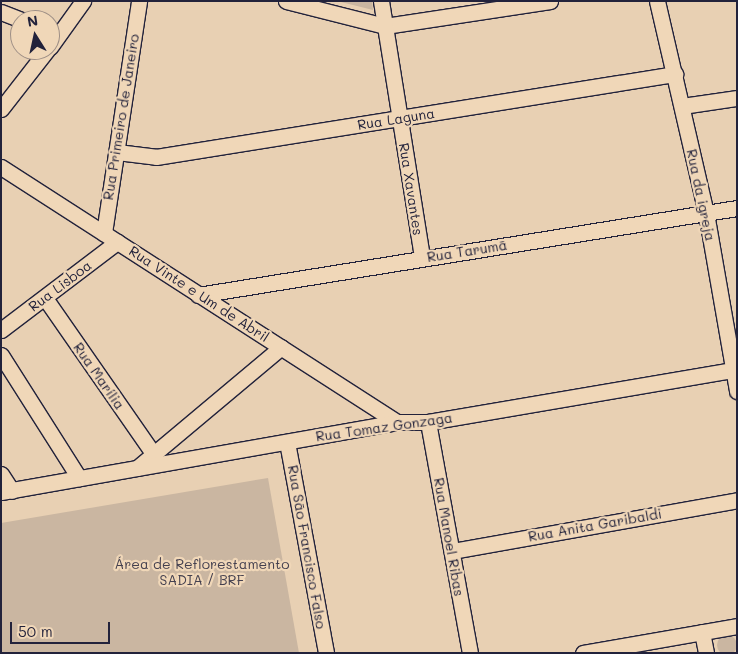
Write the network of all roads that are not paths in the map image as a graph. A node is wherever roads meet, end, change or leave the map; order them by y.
1 (83, 1) edge
2 (139, 1) edge
3 (286, 1) edge
4 (381, 1) edge
5 (550, 1) edge
6 (658, 1) edge
7 (60, 26) edge
8 (384, 26) junction
9 (39, 60) edge
10 (676, 74) junction
11 (737, 98) edge
12 (682, 106) junction
13 (1, 109) edge
14 (400, 118) junction
15 (117, 152) junction
16 (1, 167) edge
17 (737, 208) edge
18 (706, 213) junction
19 (104, 233) junction
20 (118, 242) junction
21 (422, 258) junction
22 (198, 295) junction
23 (44, 298) junction
24 (1, 330) edge
25 (281, 347) junction
26 (1, 354) edge
27 (735, 369) edge
28 (737, 390) edge
29 (397, 422) junction
30 (428, 422) junction
31 (287, 442) junction
32 (154, 455) junction
33 (134, 470) junction
34 (1, 474) edge
35 (79, 478) junction
36 (6, 491) edge
37 (737, 500) edge
38 (452, 550) junction
39 (737, 626) edge
40 (702, 632) junction
41 (326, 653) edge
42 (470, 653) edge
43 (583, 653) edge
44 (706, 653) edge

1 - 7 street
2 - 15 street, Rua Primeiro de Janeiro
3 - 8 street
4 - 8 street, Rua Xavantes
5 - 8 street
6 - 10 street, Rua da igreja
8 - 14 street, Rua Xavantes
9 - 13 street
10 - 12 street, Rua da igreja
10 - 14 street, Rua Laguna
11 - 12 street
12 - 18 street, Rua da igreja
14 - 15 street, Rua Laguna
14 - 21 street, Rua Xavantes
15 - 19 street, Rua Primeiro de Janeiro
16 - 19 street, Rua Vinte e Um de Abril
17 - 18 street, Rua Tarumã
18 - 21 street, Rua Tarumã
18 - 27 street, Rua da igreja
19 - 20 street, Rua Vinte e Um de Abril
20 - 22 street, Rua Vinte e Um de Abril
20 - 23 street, Rua Lisboa
21 - 22 street, Rua Tarumã
22 - 25 street, Rua Vinte e Um de Abril
23 - 24 street, Rua Lisboa
23 - 32 street, Rua Marília
25 - 29 street, Rua Vinte e Um de Abril
25 - 32 street
26 - 35 street
27 - 28 street, Rua da igreja
27 - 30 street, Rua Tomaz Gonzaga
29 - 30 street, Rua Tomaz Gonzaga
29 - 31 street, Rua Tomaz Gonzaga
30 - 38 street, Rua Manoel Ribas
31 - 33 street, Rua Tomaz Gonzaga
31 - 41 street, Rua São Francisco Falso
32 - 33 street
33 - 35 street, Rua Tomaz Gonzaga
34 - 36 street
35 - 36 street, Rua Tomaz Gonzaga
37 - 38 street, Rua Anita Garibaldi
38 - 42 street, Rua Manoel Ribas
39 - 40 street
40 - 43 street
40 - 44 street

